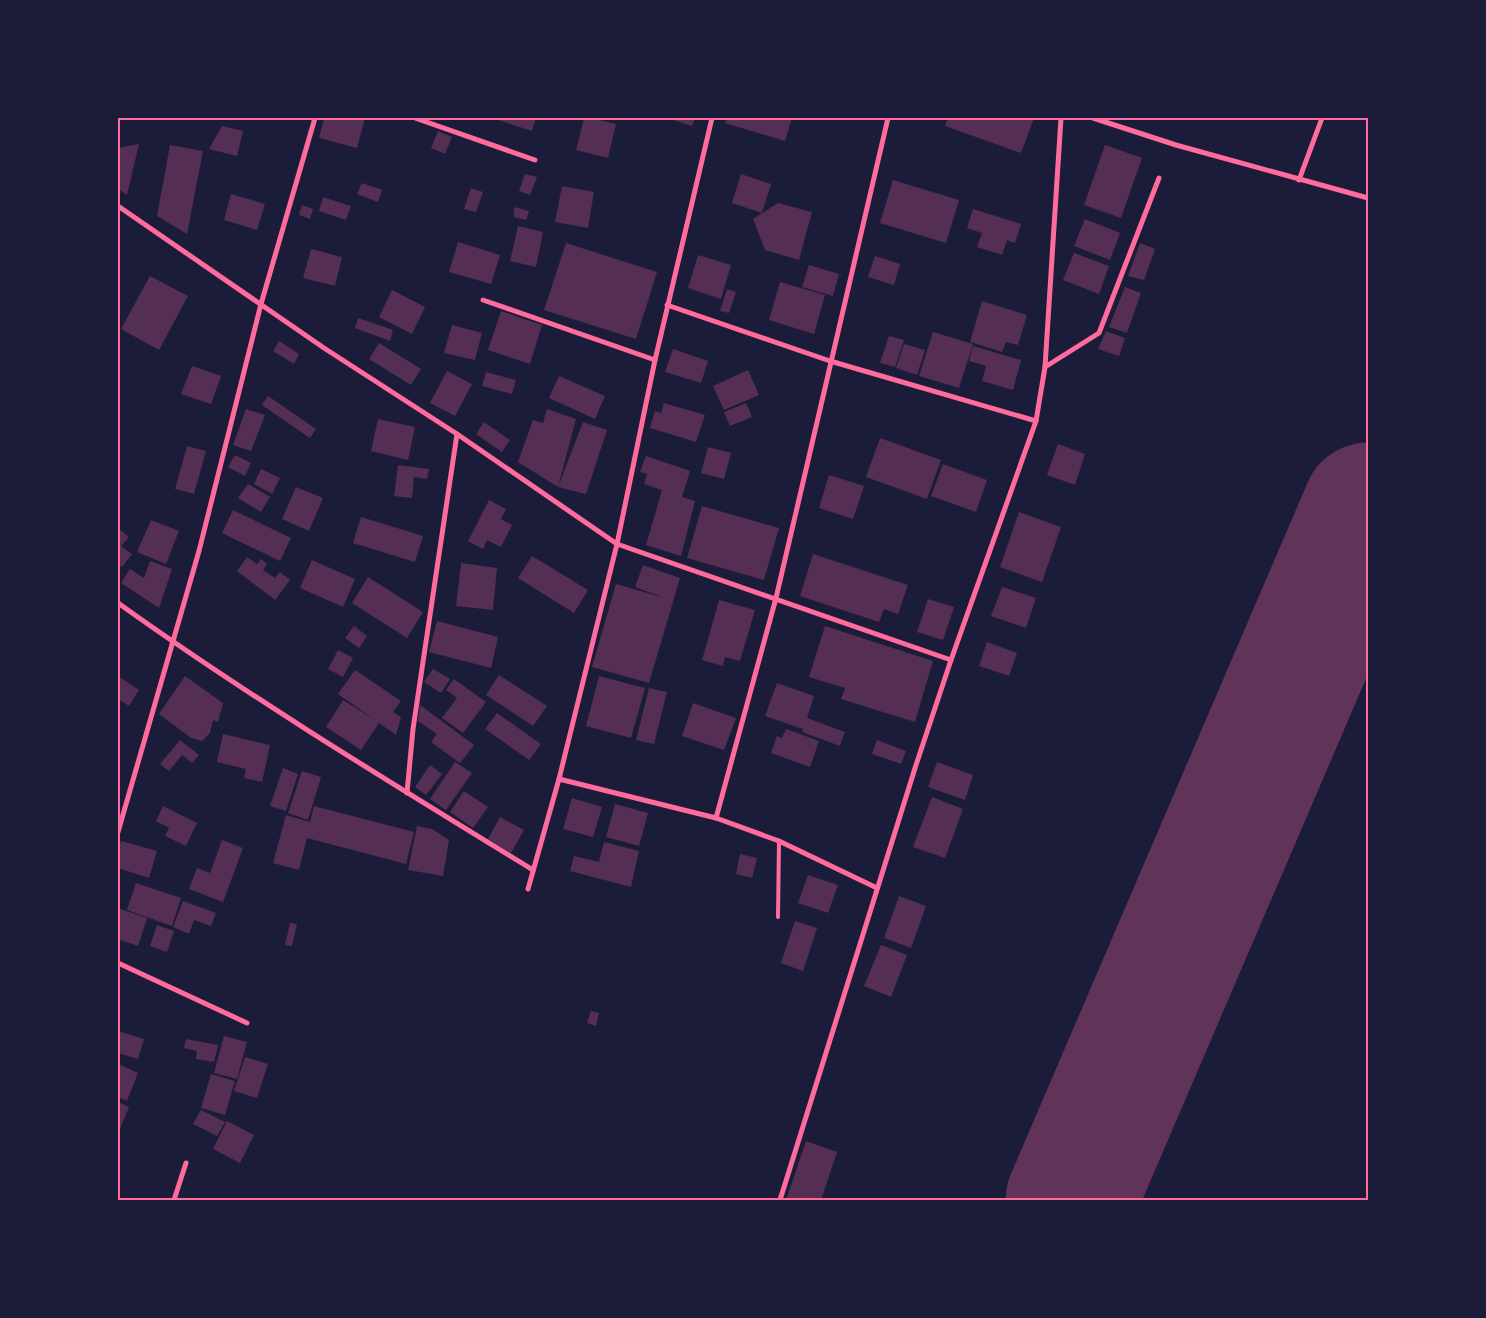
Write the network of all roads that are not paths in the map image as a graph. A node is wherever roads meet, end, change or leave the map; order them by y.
1 (315, 118) edge
2 (415, 118) edge
3 (712, 118) edge
4 (888, 118) edge
5 (1061, 118) edge
6 (1093, 118) edge
7 (1322, 118) edge
8 (535, 160) dead end
9 (1159, 178) dead end
10 (1299, 180) junction
11 (1368, 198) edge
12 (118, 206) edge
13 (483, 300) dead end
14 (261, 304) junction
15 (667, 305) junction
16 (655, 360) junction
17 (830, 361) junction
18 (1045, 367) junction
19 (1036, 422) junction
20 (457, 434) junction
21 (617, 544) junction
22 (776, 598) junction
23 (118, 603) edge
24 (173, 643) junction
25 (951, 660) junction
26 (559, 779) junction
27 (407, 792) junction
28 (716, 818) junction
29 (118, 832) edge
30 (779, 841) junction
31 (533, 870) junction
32 (877, 888) junction
33 (528, 889) dead end
34 (778, 917) dead end
35 (118, 963) edge
36 (246, 1023) dead end
37 (186, 1163) dead end
38 (174, 1200) edge
39 (780, 1200) edge

1 - 14 street
2 - 8 street
3 - 15 street
4 - 17 street
5 - 18 street
6 - 10 street
7 - 10 street
9 - 18 street
10 - 11 street
12 - 14 street
13 - 16 street
14 - 20 street
14 - 24 street
15 - 16 street
15 - 17 street
16 - 21 street
17 - 19 street
17 - 22 street
18 - 19 street
19 - 25 street
20 - 21 street
20 - 27 street
21 - 22 street
21 - 26 street
22 - 25 street
22 - 28 street
23 - 24 street
24 - 27 street
24 - 29 street
25 - 32 street
26 - 28 street
26 - 31 street
27 - 31 street
28 - 30 street
30 - 32 street
30 - 34 lane
31 - 33 street
32 - 39 street
35 - 36 street
37 - 38 street

